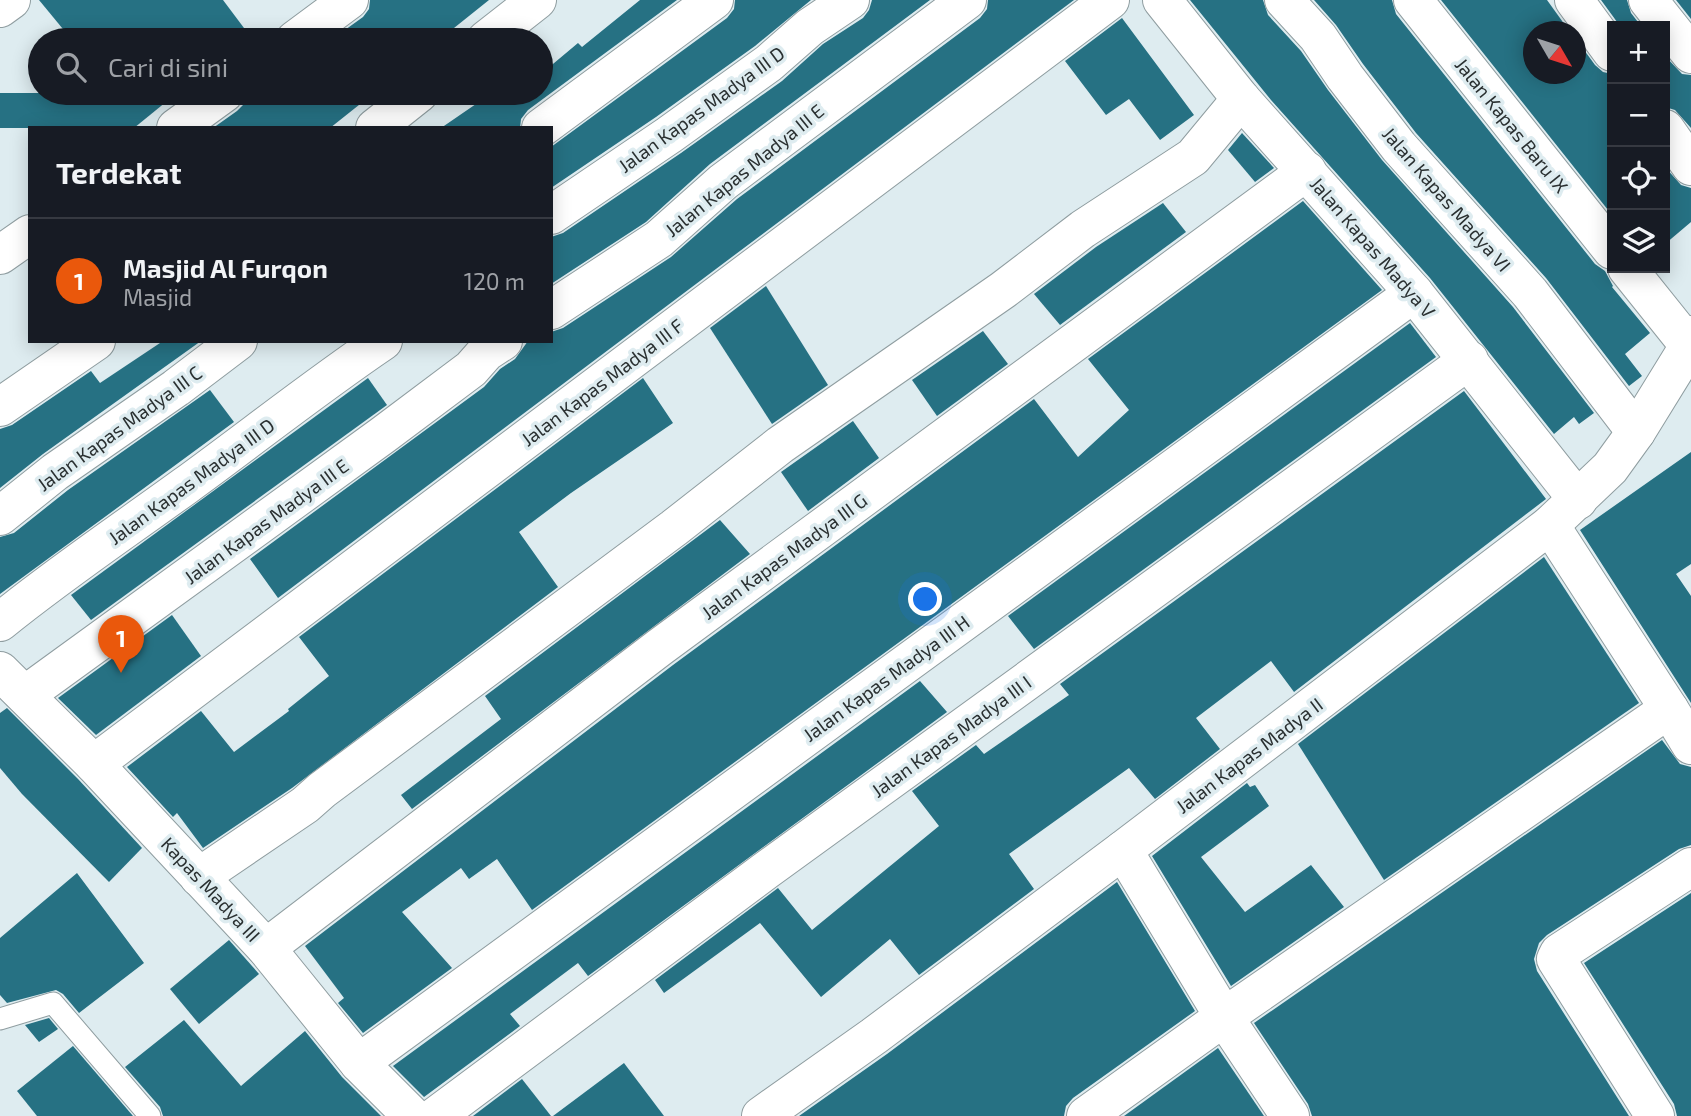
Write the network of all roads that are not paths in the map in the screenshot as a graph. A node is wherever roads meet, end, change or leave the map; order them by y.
1 (11, 0) edge
2 (349, 0) edge
3 (537, 0) edge
4 (714, 0) edge
5 (850, 0) edge
6 (967, 0) edge
7 (1110, 0) edge
8 (1162, 0) edge
9 (1284, 0) edge
10 (1412, 0) edge
11 (1574, 0) edge
12 (1648, 0) edge
13 (0, 8) edge
14 (311, 28) edge
15 (501, 28) edge
16 (1607, 45) edge
17 (1691, 54) edge
18 (1241, 99) junction
19 (208, 105) edge
20 (404, 105) edge
21 (179, 126) edge
22 (378, 126) edge
23 (544, 126) edge
24 (1670, 136) edge
25 (1691, 166) edge
26 (1307, 171) junction
27 (553, 214) edge
28 (28, 235) edge
29 (1607, 244) edge
30 (0, 256) edge
31 (1631, 273) edge
32 (1414, 293) junction
33 (553, 309) edge
34 (93, 343) edge
35 (235, 343) edge
36 (380, 343) edge
37 (500, 343) edge
38 (1690, 343) edge
39 (1469, 359) junction
40 (0, 407) edge
41 (1636, 432) junction
42 (1578, 500) junction
43 (0, 516) edge
44 (1550, 525) junction
45 (0, 622) edge
46 (13, 683) edge
47 (1669, 709) junction
48 (1691, 745) edge
49 (94, 764) junction
50 (1123, 850) junction
51 (1691, 867) edge
52 (199, 877) junction
53 (267, 948) junction
54 (1224, 1017) junction
55 (0, 1019) edge
56 (359, 1063) junction
57 (416, 1115) edge
58 (150, 1116) edge
59 (761, 1116) edge
60 (1086, 1116) edge
61 (1290, 1116) edge
62 (1655, 1116) edge

1 - 13 street
2 - 14 street
3 - 15 street
4 - 23 street
5 - 27 street, Jalan Kapas Madya III D
6 - 33 street, Jalan Kapas Madya III E
7 - 49 street, Jalan Kapas Madya III F
8 - 18 street, Jalan Kapas Madya V
9 - 41 street, Jalan Kapas Madya VI
10 - 29 street, Jalan Kapas Baru IX
11 - 16 street
12 - 17 street
18 - 26 street, Jalan Kapas Madya V
18 - 52 street
19 - 21 street
20 - 22 street
24 - 25 street
26 - 32 street, Jalan Kapas Madya V
26 - 53 street, Jalan Kapas Madya III G
28 - 30 street
31 - 38 street
32 - 39 street, Jalan Kapas Madya V
32 - 56 street, Jalan Kapas Madya III H
34 - 40 street
35 - 43 street, Jalan Kapas Madya III C
36 - 45 street, Jalan Kapas Madya III D
37 - 46 street, Jalan Kapas Madya III E
38 - 41 street, Jalan Kapas Madya II
39 - 42 street, Jalan Kapas Madya V
39 - 57 street, Jalan Kapas Madya III I
41 - 42 street, Jalan Kapas Madya II
42 - 44 street, Jalan Kapas Madya II
44 - 47 street
44 - 50 street, Jalan Kapas Madya II
46 - 49 street, Kapas Madya III
47 - 48 street
47 - 54 street
49 - 52 street, Kapas Madya III
50 - 54 street
50 - 59 street, Jalan Kapas Madya II
51 - 62 street
52 - 53 street, Kapas Madya III
53 - 56 street, Kapas Madya III
54 - 60 street
54 - 61 street
55 - 58 lane
56 - 57 street, Kapas Madya III

